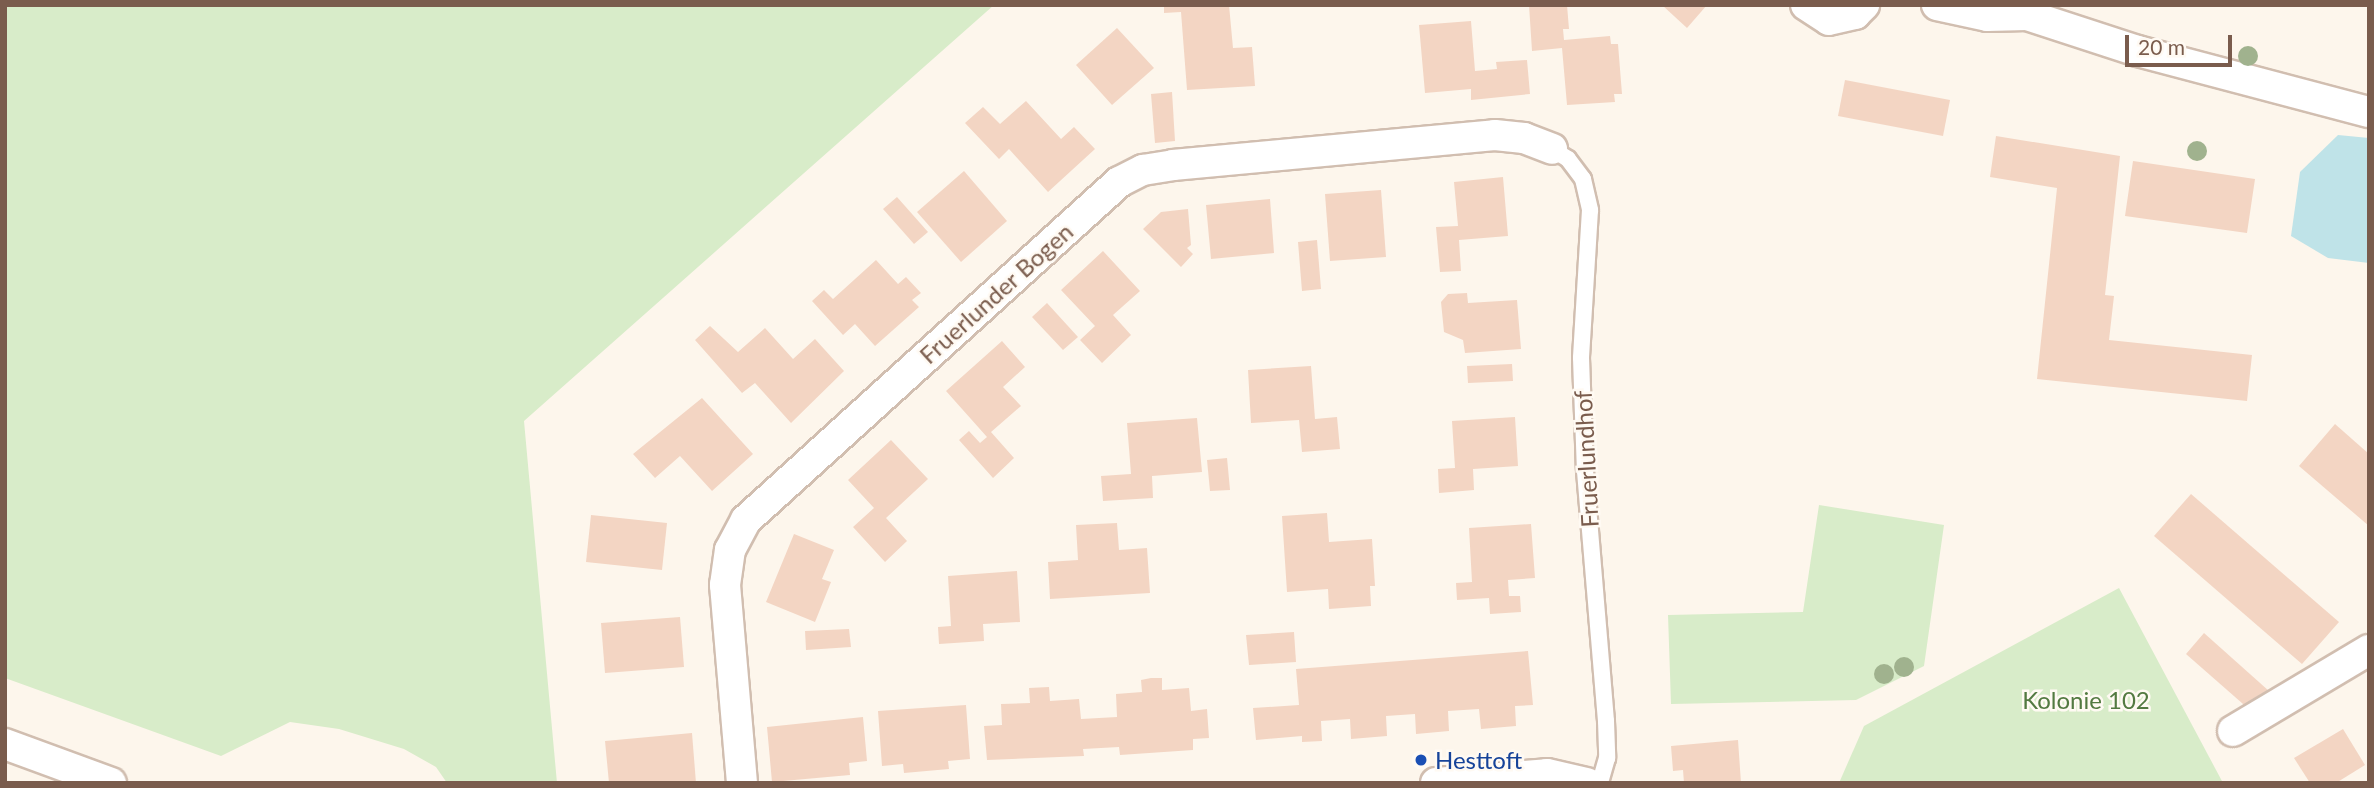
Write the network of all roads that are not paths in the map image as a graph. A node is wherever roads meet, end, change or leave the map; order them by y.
1 (1806, 5) edge
2 (1864, 5) edge
3 (1937, 5) edge
4 (2026, 9) edge
5 (2369, 112) edge
6 (1552, 149) joint
7 (2369, 650) edge
8 (2233, 731) dead end
9 (5, 744) edge
10 (111, 783) edge
11 (743, 783) edge
12 (1436, 783) edge
13 (1587, 783) edge
14 (1600, 783) edge

1 - 2 street
3 - 4 street
4 - 5 street
6 - 11 street, Fruerlunder Bogen
6 - 14 lane, Fruerlundhof
7 - 8 street
9 - 10 street
12 - 13 street

